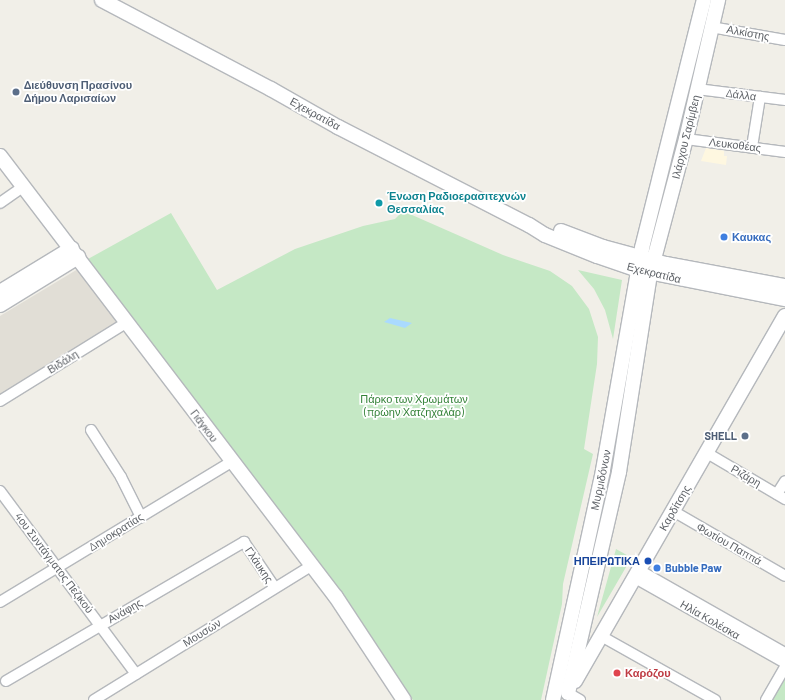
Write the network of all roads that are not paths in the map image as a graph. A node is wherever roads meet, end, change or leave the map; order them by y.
1 (102, 0) edge
2 (704, 0) edge
3 (718, 0) edge
4 (711, 27) junction
5 (785, 40) edge
6 (697, 90) junction
7 (760, 97) junction
8 (785, 100) edge
9 (686, 139) junction
10 (752, 147) junction
11 (785, 152) edge
12 (0, 156) edge
13 (24, 186) junction
14 (0, 203) edge
15 (75, 252) junction
16 (645, 266) junction
17 (785, 286) edge
18 (0, 292) edge
19 (785, 299) edge
20 (0, 305) edge
21 (785, 316) edge
22 (126, 323) junction
23 (0, 401) edge
24 (91, 430) dead end
25 (707, 453) junction
26 (231, 462) junction
27 (785, 481) edge
28 (0, 491) edge
29 (781, 496) edge
30 (673, 511) junction
31 (141, 517) junction
32 (244, 542) joint
33 (311, 566) junction
34 (58, 568) junction
35 (637, 574) junction
36 (785, 576) edge
37 (275, 588) junction
38 (0, 602) edge
39 (100, 626) junction
40 (601, 636) junction
41 (785, 653) edge
42 (785, 663) edge
43 (785, 667) edge
44 (136, 674) junction
45 (6, 681) dead end
46 (566, 696) edge
47 (94, 700) edge
48 (404, 700) edge
49 (553, 700) edge
50 (580, 700) edge
51 (715, 700) edge
52 (766, 700) edge

1 - 16 main road, Εχεκρατίδα
2 - 16 main road, Ιλάρχου Σαρίμβεη
3 - 4 main road, Ιλάρχου Σαρίμβεη
4 - 5 street, Αλκίστης
4 - 6 main road, Ιλάρχου Σαρίμβεη
6 - 7 street, Δάλλα
6 - 9 main road, Ιλάρχου Σαρίμβεη
7 - 8 street, Δάλλα
7 - 10 street
9 - 10 street, Λευκοθέας
9 - 16 main road, Ιλάρχου Σαρίμβεη
10 - 11 street, Λευκοθέας
12 - 13 main road, Γιάγκου
13 - 14 street
13 - 15 main road, Γιάγκου
15 - 18 main road
15 - 20 main road
15 - 22 main road, Γιάγκου
16 - 17 main road, Εχεκρατίδα
16 - 19 main road, Εχεκρατίδα
16 - 46 main road, Μυρμιδόνων
16 - 49 main road, Μυρμιδόνων
21 - 25 main road, Καρδίτσης
22 - 23 street, Βιδάλη
22 - 26 main road, Γιάγκου
24 - 31 street
25 - 29 street, Ριζάρη
25 - 30 main road, Καρδίτσης
26 - 31 street, Δημοκρατίας
26 - 33 main road, Γιάγκου
27 - 29 street
28 - 34 street, 4ου Συντάγματος Πεζικού
30 - 35 main road, Καρδίτσης
30 - 36 street, Φωτίου Παππά
31 - 34 street, Δημοκρατίας
32 - 37 street, Γλάυκης
32 - 39 street, Ανάφης
33 - 37 street, Μουσών
33 - 48 main road, Γιάγκου
34 - 38 street, Δημοκρατίας
34 - 39 street, 4ου Συντάγματος Πεζικού
35 - 40 main road, Καρδίτσης
35 - 41 street, Ηλία Κολέσκα
35 - 42 street, Ηλία Κολέσκα
37 - 44 street, Μουσών
39 - 44 street, 4ου Συντάγματος Πεζικού
39 - 45 street, Ανάφης
40 - 46 main road, Καρδίτσης
40 - 51 street
43 - 52 street
44 - 47 street, Μουσών
46 - 50 street

